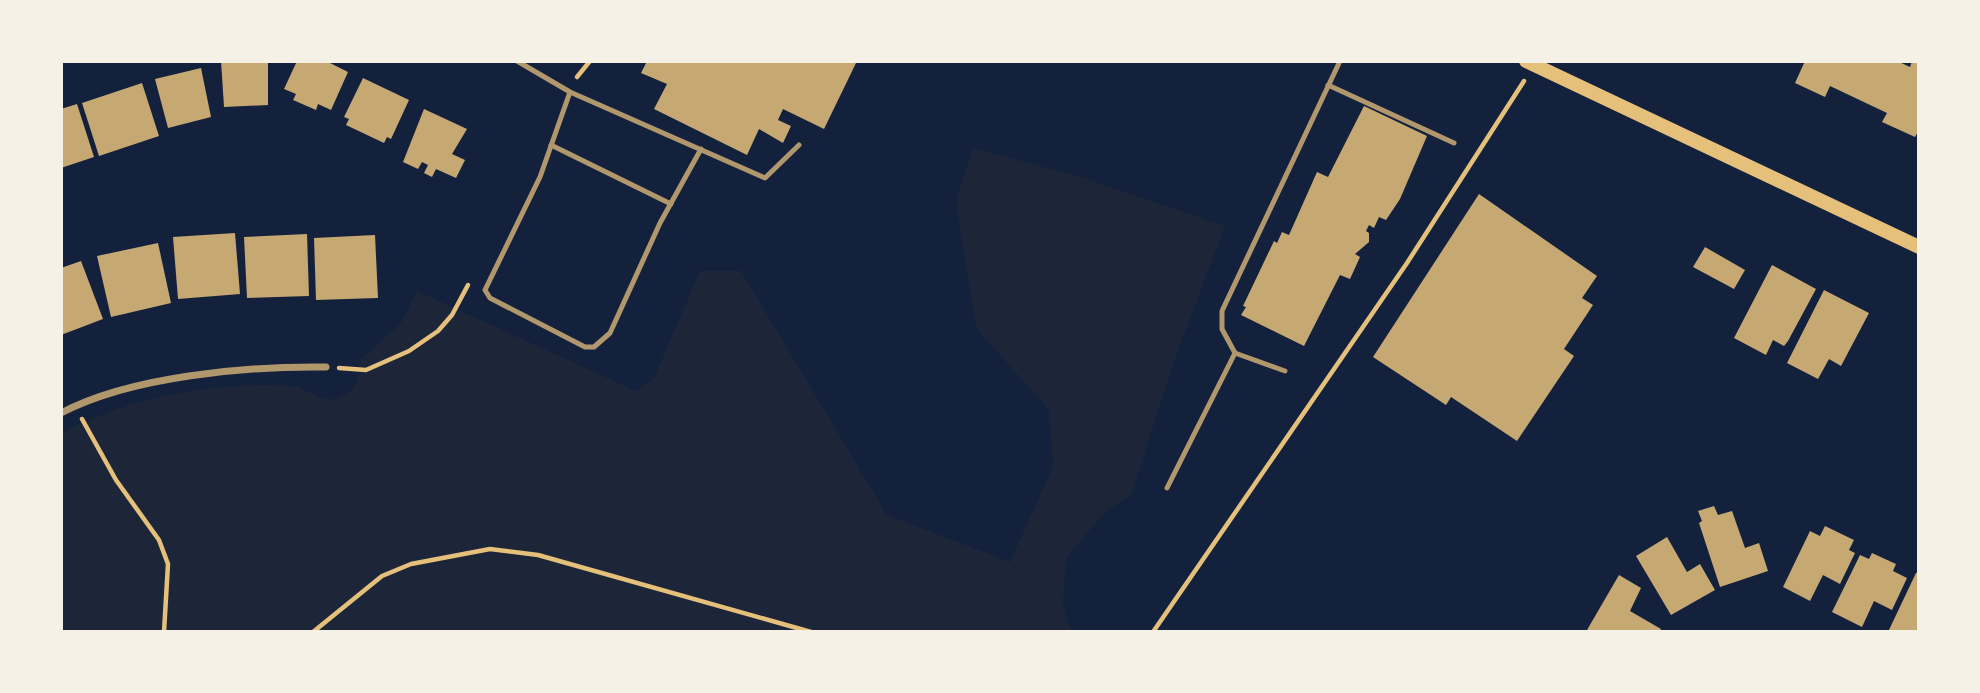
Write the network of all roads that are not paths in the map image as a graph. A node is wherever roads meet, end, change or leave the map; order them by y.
1 (517, 61) edge
2 (1340, 61) edge
3 (1532, 62) edge
4 (1328, 85) junction
5 (570, 92) junction
6 (1454, 143) dead end
7 (551, 145) junction
8 (799, 145) dead end
9 (701, 149) junction
10 (671, 204) junction
11 (1919, 247) edge
12 (1235, 354) junction
13 (326, 367) road end
14 (1285, 371) dead end
15 (61, 413) edge
16 (1167, 488) dead end

1 - 5 lane
2 - 4 lane
3 - 11 main road
4 - 6 lane
4 - 12 lane
5 - 7 lane
5 - 9 lane
7 - 10 lane
7 - 10 lane
8 - 9 lane
9 - 10 lane
12 - 14 lane
12 - 16 lane
13 - 15 street

